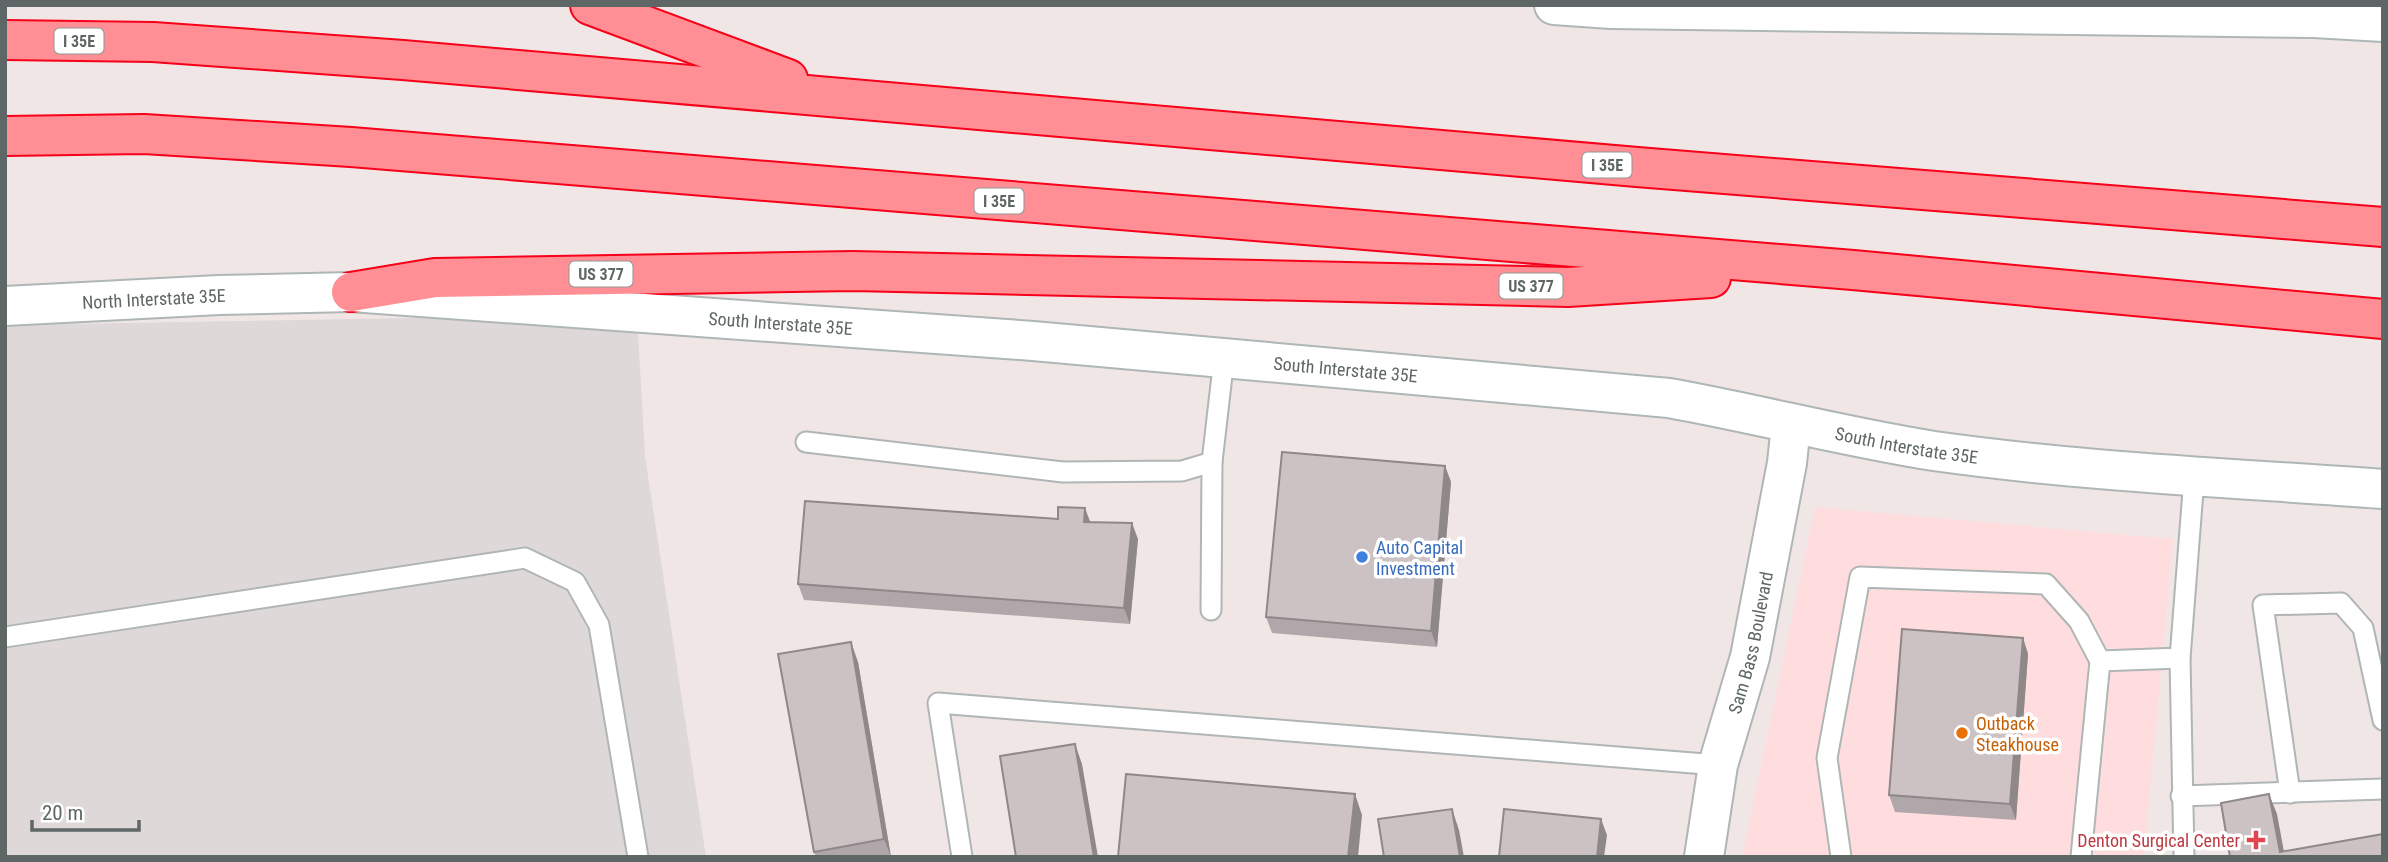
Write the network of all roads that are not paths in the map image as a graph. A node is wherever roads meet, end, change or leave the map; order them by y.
1 (590, 5) edge
2 (1554, 5) edge
3 (1855, 8) edge
4 (2383, 22) edge
5 (5, 40) edge
6 (832, 96) junction
7 (5, 136) edge
8 (2383, 227) edge
9 (1853, 270) junction
10 (351, 292) junction
11 (304, 293) joint
12 (5, 306) edge
13 (2383, 320) edge
14 (1224, 358) junction
15 (1791, 425) junction
16 (806, 442) dead end
17 (1212, 462) junction
18 (2194, 478) junction
19 (2383, 489) edge
20 (1211, 610) dead end
21 (5, 637) edge
22 (2180, 658) junction
23 (2100, 661) junction
24 (2383, 720) edge
25 (1718, 765) junction
26 (2383, 789) edge
27 (2290, 793) junction
28 (2180, 796) junction
29 (638, 857) edge
30 (962, 857) edge
31 (1704, 857) edge
32 (1841, 857) edge
33 (2081, 857) edge
34 (2184, 857) edge

1 - 6 highway
2 - 3 main road
3 - 4 main road
5 - 6 highway, I 35E
6 - 8 highway, I 35E
7 - 9 highway, I 35E
9 - 10 highway, US 377
9 - 13 highway, I 35E
10 - 11 main road, South Interstate 35E
10 - 14 main road, South Interstate 35E
11 - 12 main road, North Interstate 35E
14 - 15 main road, South Interstate 35E
14 - 17 lane
15 - 18 main road, South Interstate 35E
15 - 25 main road, Sam Bass Boulevard
16 - 17 lane
17 - 20 lane
18 - 19 main road, South Interstate 35E
18 - 22 lane
21 - 29 lane
22 - 23 lane
22 - 28 lane
23 - 32 lane
23 - 33 lane
24 - 27 lane
25 - 30 lane
25 - 31 main road, Sam Bass Boulevard
26 - 27 lane
27 - 28 lane
28 - 34 lane

